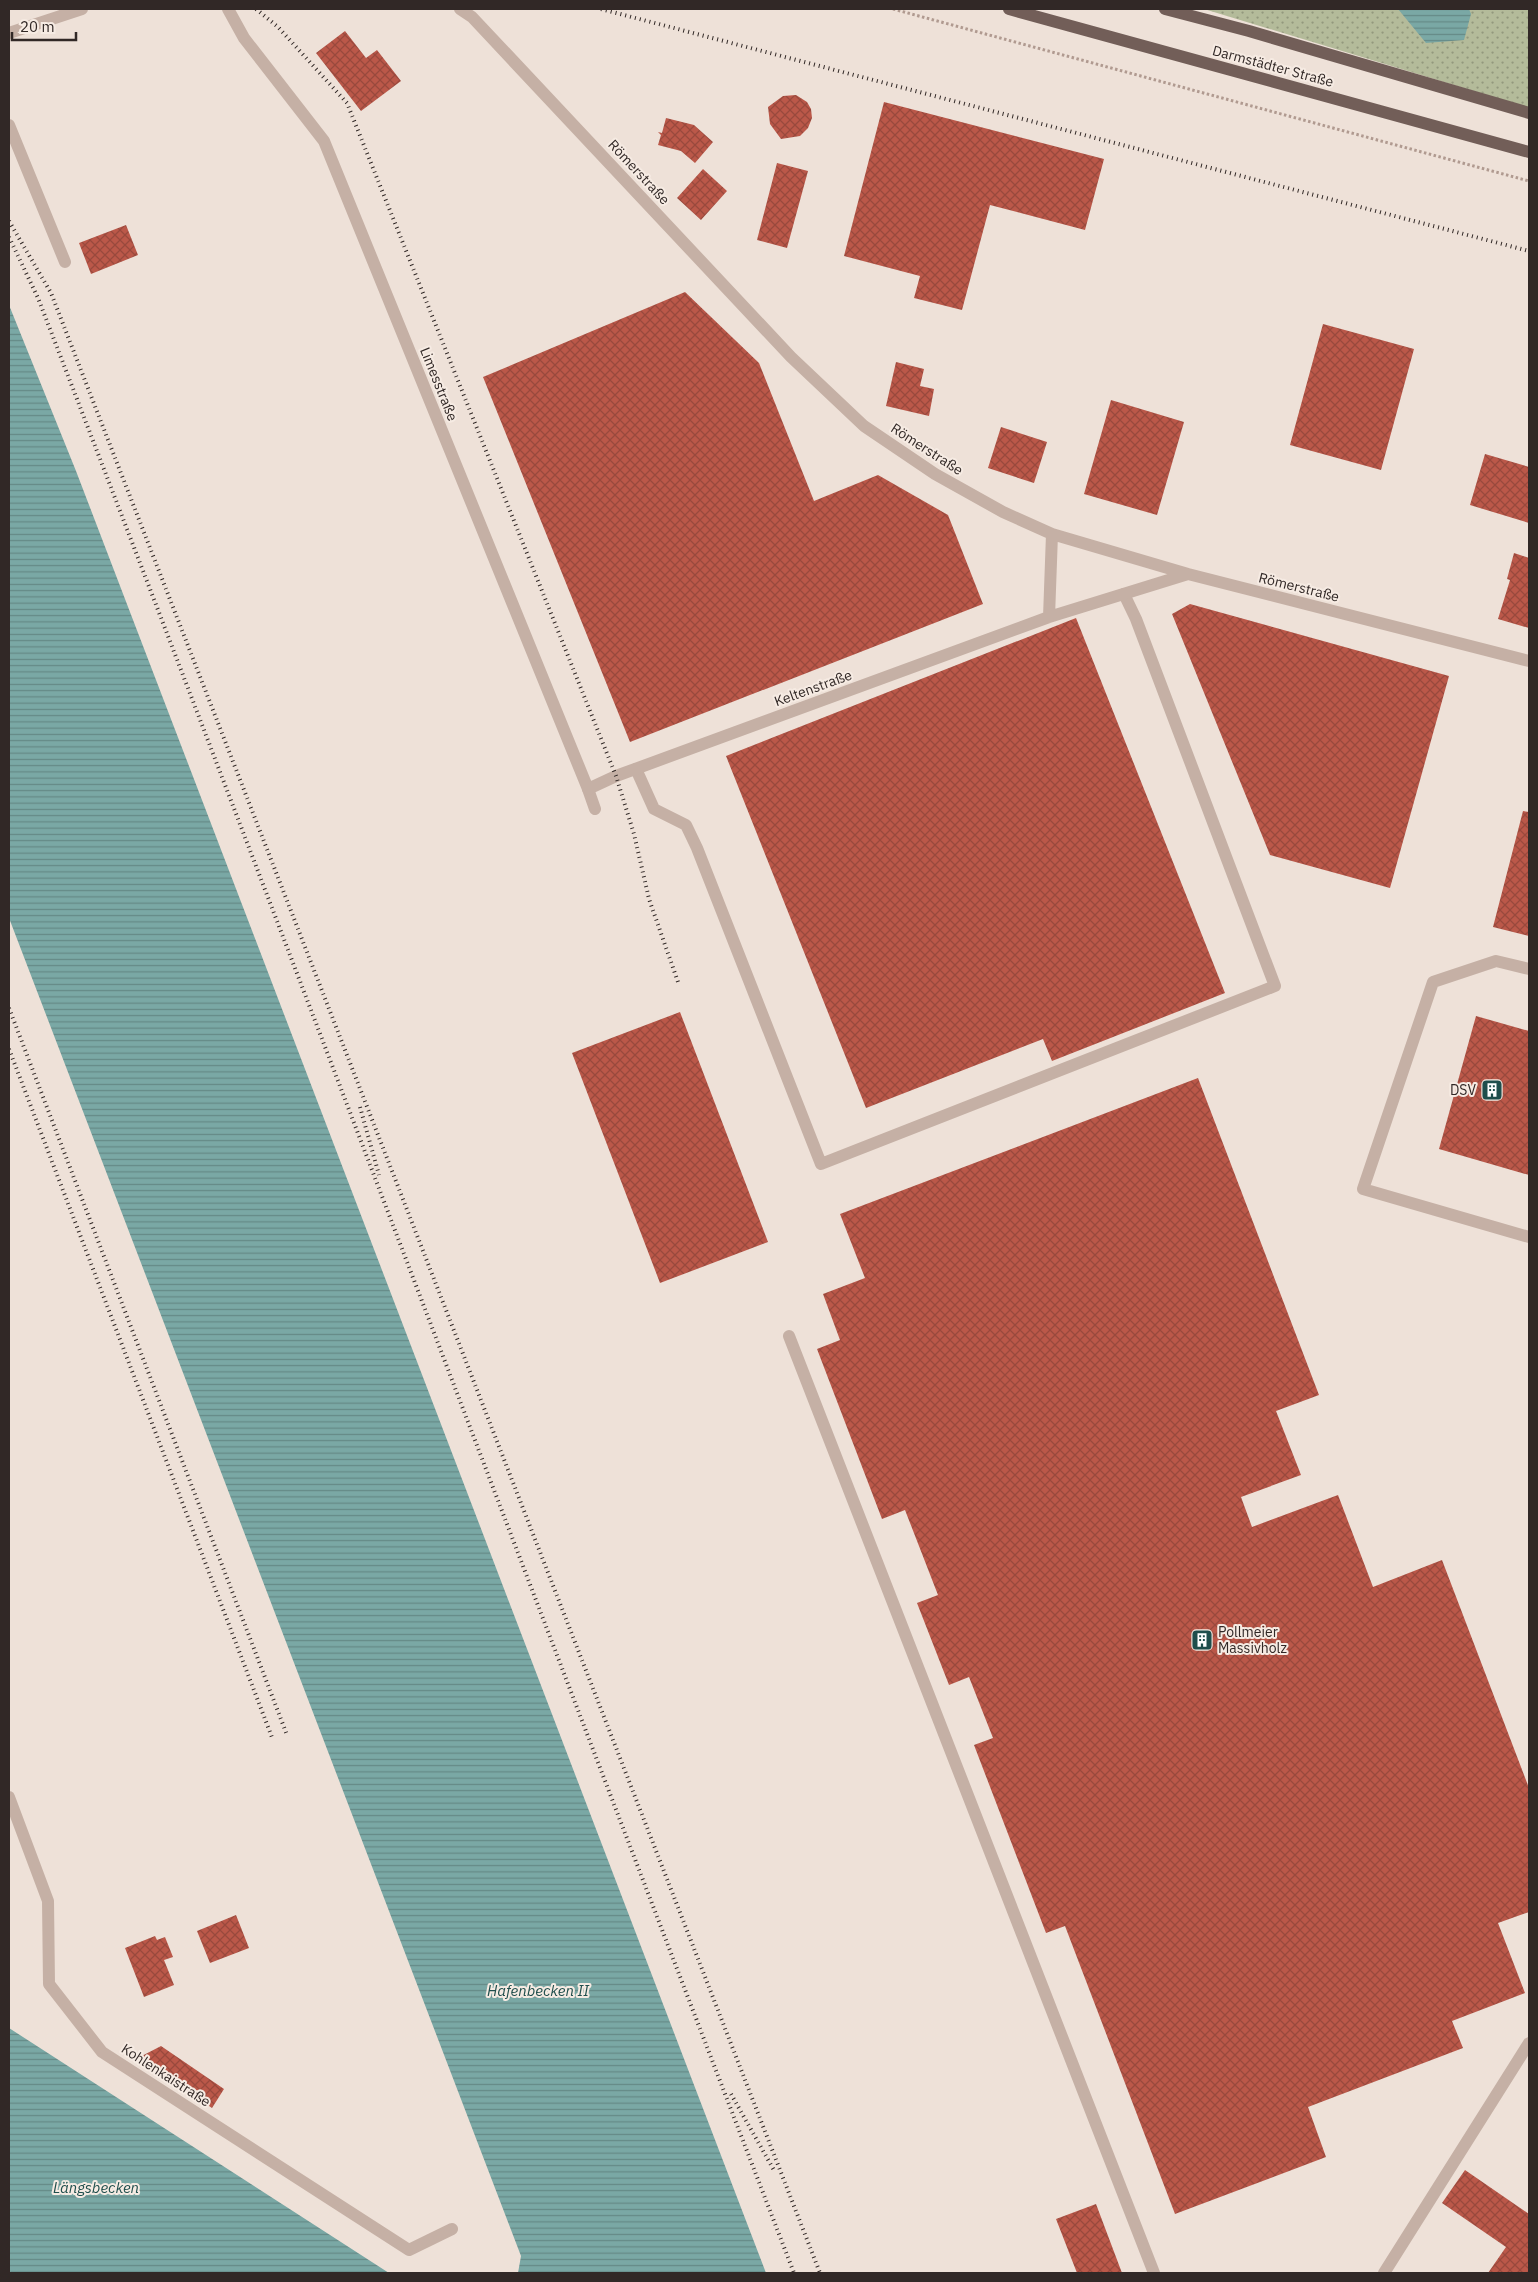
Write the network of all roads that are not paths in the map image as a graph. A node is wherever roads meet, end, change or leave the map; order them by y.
1 (82, 9) edge
2 (228, 9) edge
3 (460, 9) edge
4 (1008, 9) edge
5 (1165, 9) edge
6 (9, 33) edge
7 (1529, 113) edge
8 (9, 125) edge
9 (1529, 152) edge
10 (66, 262) dead end
11 (1052, 534) junction
12 (1188, 574) junction
13 (1124, 594) junction
14 (1049, 617) junction
15 (1529, 661) edge
16 (636, 768) junction
17 (588, 789) junction
18 (595, 810) dead end
19 (1529, 968) edge
20 (1529, 1237) edge
21 (789, 1336) dead end
22 (9, 1797) edge
23 (1529, 2043) edge
24 (452, 2229) dead end
25 (1154, 2273) edge
26 (1384, 2273) edge

1 - 6 street
2 - 17 street, Limesstraße
3 - 11 street, Römerstraße
4 - 9 main road, Darmstädter Straße
5 - 7 main road, Darmstädter Straße
8 - 10 street
11 - 12 street, Römerstraße
11 - 14 street
12 - 13 street, Keltenstraße
12 - 15 street, Römerstraße
13 - 14 street, Keltenstraße
13 - 16 street
14 - 16 street, Keltenstraße
16 - 17 street, Keltenstraße
17 - 18 street, Limesstraße
19 - 20 street
21 - 25 street
22 - 24 street, Kohlenkaistraße
23 - 26 street

